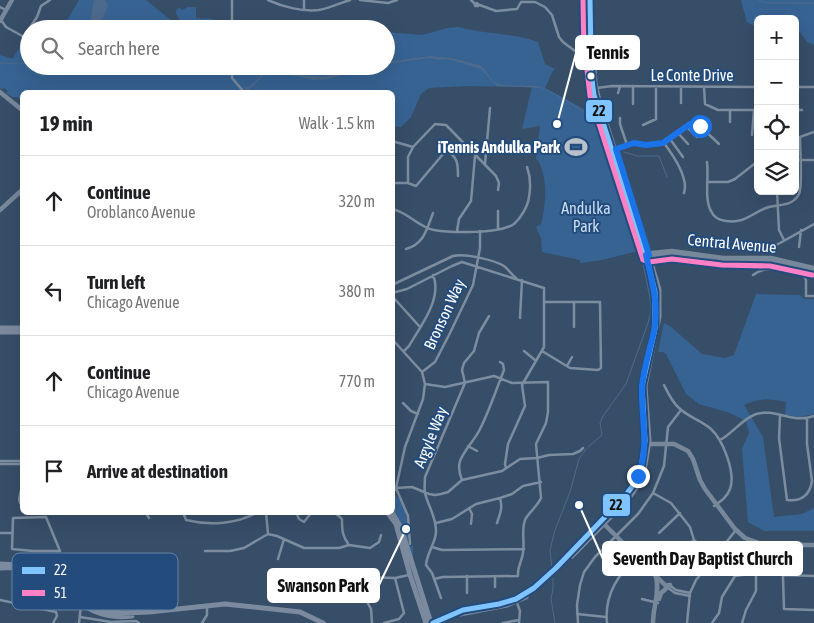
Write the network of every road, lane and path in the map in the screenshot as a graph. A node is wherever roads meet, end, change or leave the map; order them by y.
1 (12, 0) edge
2 (50, 0) edge
3 (232, 0) edge
4 (270, 0) edge
5 (304, 0) edge
6 (336, 0) edge
7 (350, 0) edge
8 (360, 0) edge
9 (397, 0) edge
10 (471, 0) edge
11 (590, 0) edge
12 (376, 1) edge
13 (340, 3) junction
14 (0, 6) edge
15 (304, 9) junction
16 (6, 10) junction
17 (35, 20) edge
18 (232, 20) edge
19 (1, 22) edge
20 (20, 34) edge
21 (590, 54) junction
22 (590, 74) junction
23 (232, 75) edge
24 (620, 86) junction
25 (633, 86) junction
26 (656, 87) junction
27 (681, 87) junction
28 (704, 87) junction
29 (754, 87) edge
30 (799, 87) edge
31 (814, 87) edge
32 (596, 88) junction
33 (242, 90) edge
34 (0, 92) edge
35 (618, 93) dead end
36 (594, 95) junction
37 (681, 103) dead end
38 (633, 104) dead end
39 (20, 108) edge
40 (490, 108) dead end
41 (730, 110) junction
42 (754, 110) joint
43 (620, 118) dead end
44 (730, 122) dead end
45 (643, 125) dead end
46 (686, 126) junction
47 (814, 132) edge
48 (678, 133) junction
49 (752, 135) dead end
50 (696, 137) dead end
51 (670, 139) junction
52 (395, 143) edge
53 (664, 143) junction
54 (688, 144) dead end
55 (719, 144) dead end
56 (627, 145) junction
57 (413, 147) junction
58 (616, 149) junction
59 (475, 156) junction
60 (683, 157) dead end
61 (800, 160) junction
62 (813, 160) edge
63 (707, 162) dead end
64 (754, 164) edge
65 (485, 165) junction
66 (527, 167) dead end
67 (458, 176) dead end
68 (708, 182) junction
69 (395, 183) edge
70 (408, 183) junction
71 (498, 190) dead end
72 (20, 193) edge
73 (684, 193) dead end
74 (777, 195) edge
75 (778, 206) junction
76 (0, 210) edge
77 (395, 210) edge
78 (498, 211) dead end
79 (433, 213) dead end
80 (814, 224) edge
81 (428, 228) junction
82 (498, 229) junction
83 (480, 230) junction
84 (801, 230) junction
85 (457, 231) junction
86 (784, 240) junction
87 (799, 247) dead end
88 (406, 249) dead end
89 (763, 250) dead end
90 (647, 255) junction
91 (477, 257) junction
92 (475, 266) junction
93 (814, 268) edge
94 (508, 270) junction
95 (814, 272) edge
96 (501, 274) junction
97 (433, 275) junction
98 (753, 275) dead end
99 (517, 278) junction
100 (522, 280) junction
101 (395, 284) edge
102 (395, 294) edge
103 (814, 296) edge
104 (395, 298) edge
105 (545, 302) junction
106 (574, 302) junction
107 (489, 316) dead end
108 (520, 318) dead end
109 (420, 327) junction
110 (574, 327) dead end
111 (0, 328) edge
112 (20, 328) edge
113 (0, 332) edge
114 (20, 332) edge
115 (395, 342) edge
116 (524, 351) dead end
117 (542, 351) junction
118 (404, 352) junction
119 (572, 357) dead end
120 (536, 360) junction
121 (500, 362) dead end
122 (567, 366) junction
123 (422, 372) junction
124 (500, 379) junction
125 (465, 381) junction
126 (523, 383) junction
127 (426, 384) junction
128 (664, 385) dead end
129 (402, 403) dead end
130 (681, 410) junction
131 (418, 414) junction
132 (780, 416) junction
133 (814, 416) edge
134 (807, 418) junction
135 (720, 440) junction
136 (647, 444) junction
137 (666, 445) junction
138 (468, 446) junction
139 (584, 448) dead end
140 (477, 451) dead end
141 (537, 458) junction
142 (0, 463) edge
143 (20, 463) edge
144 (506, 468) junction
145 (462, 480) junction
146 (541, 482) junction
147 (396, 488) junction
148 (424, 492) junction
149 (654, 493) junction
150 (500, 498) junction
151 (716, 505) junction
152 (469, 508) junction
153 (680, 514) junction
154 (147, 515) edge
155 (184, 515) edge
156 (251, 515) edge
157 (266, 515) edge
158 (297, 515) edge
159 (310, 515) edge
160 (337, 515) edge
161 (392, 515) edge
162 (392, 515) edge
163 (148, 518) dead end
164 (603, 522) junction
165 (436, 523) junction
166 (496, 523) dead end
167 (471, 524) dead end
168 (0, 532) edge
169 (735, 532) junction
170 (12, 533) junction
171 (659, 533) dead end
172 (268, 534) junction
173 (381, 535) dead end
174 (617, 535) junction
175 (284, 539) junction
176 (694, 540) junction
177 (410, 544) dead end
178 (349, 545) junction
179 (761, 545) junction
180 (782, 546) junction
181 (814, 546) edge
182 (432, 547) junction
183 (524, 549) junction
184 (204, 551) dead end
185 (677, 552) dead end
186 (638, 556) junction
187 (714, 558) junction
188 (278, 559) dead end
189 (756, 573) junction
190 (410, 574) junction
191 (656, 575) junction
192 (467, 576) junction
193 (496, 576) junction
194 (784, 576) junction
195 (814, 576) edge
196 (395, 578) junction
197 (434, 579) junction
198 (667, 584) junction
199 (658, 585) junction
200 (495, 587) dead end
201 (468, 593) dead end
202 (690, 595) junction
203 (441, 598) dead end
204 (642, 599) dead end
205 (516, 600) junction
206 (657, 603) junction
207 (206, 605) junction
208 (178, 608) edge
209 (43, 610) edge
210 (80, 610) edge
211 (102, 610) edge
212 (165, 610) edge
213 (814, 610) edge
214 (577, 614) junction
215 (80, 617) junction
216 (606, 617) junction
217 (519, 621) edge
218 (372, 622) edge
219 (53, 623) edge
220 (79, 623) edge
221 (111, 623) edge
222 (139, 623) edge
223 (202, 623) edge
224 (323, 623) edge
225 (378, 623) edge
226 (384, 623) edge
227 (426, 623) edge
228 (432, 623) edge
229 (503, 623) edge
230 (578, 623) edge
231 (607, 623) edge
232 (655, 623) edge
233 (687, 623) edge
234 (712, 623) edge
235 (742, 623) edge

1 - 16 street
2 - 17 street
3 - 18 street
4 - 15 street
5 - 15 street
6 - 13 street
7 - 13 street
8 - 12 street
9 - 12 street
10 - 21 street
11 - 21 main road
13 - 15 street
14 - 16 street
16 - 19 street
19 - 20 street
21 - 22 main road
21 - 32 main road
22 - 32 main road
22 - 36 main road
23 - 33 street
24 - 25 street, Le Conte Drive
24 - 32 street, Le Conte Drive
24 - 35 street
25 - 26 street, Le Conte Drive
25 - 38 street
26 - 27 street, Le Conte Drive
26 - 45 street
27 - 28 street, Le Conte Drive
27 - 37 street
28 - 29 street, Le Conte Drive
28 - 41 street
30 - 31 street
32 - 36 main road
32 - 58 main road
34 - 39 street
36 - 90 main road
40 - 65 street
41 - 42 street
41 - 44 street
42 - 49 street
43 - 56 street
46 - 48 street
46 - 50 street
46 - 55 street
47 - 61 street
48 - 51 street
48 - 54 street
51 - 53 street
51 - 60 street
52 - 57 street
53 - 56 street
53 - 73 street
56 - 58 street
57 - 59 street
57 - 70 street
58 - 90 main road
59 - 65 street
59 - 85 street
61 - 62 street
61 - 75 street
63 - 68 street
64 - 68 street
65 - 71 street
66 - 82 street
67 - 70 street
68 - 75 street
69 - 70 street
72 - 76 street
74 - 75 street
75 - 86 street
77 - 81 street
78 - 82 street
79 - 81 street
80 - 84 street
81 - 85 street
81 - 88 street
82 - 83 street
83 - 85 street
83 - 91 street, Bronson Way
84 - 86 street
84 - 87 street
86 - 89 street
90 - 93 street, Central Avenue
90 - 95 street, Central Avenue
90 - 136 main road
91 - 92 street, Bronson Way
91 - 94 street
91 - 101 street
92 - 96 street
92 - 97 street
92 - 123 street, Bronson Way
94 - 96 street
94 - 99 street
96 - 99 street
97 - 102 street
97 - 109 street
98 - 103 street
99 - 100 street
100 - 105 street
100 - 108 street
104 - 109 street
105 - 106 street
105 - 117 street
106 - 110 street
106 - 122 street
107 - 125 street, Argyle Way
109 - 118 street
111 - 112 main road
113 - 114 main road
115 - 118 street
116 - 120 street
117 - 120 street
117 - 122 street
118 - 123 street
119 - 122 street
120 - 126 street
121 - 124 street
123 - 127 street
124 - 125 street
124 - 126 street
124 - 138 street
125 - 127 street
125 - 148 street, Argyle Way
126 - 141 street
126 - 144 street
127 - 131 street
128 - 130 street
129 - 131 street
130 - 135 street
130 - 137 street
131 - 147 street
132 - 134 street
132 - 134 street
132 - 135 street
133 - 134 street
135 - 151 street
136 - 137 street
136 - 164 main road
137 - 149 street
137 - 151 street
138 - 140 street
138 - 145 street
139 - 141 street
141 - 144 street
141 - 146 street
142 - 143 street
144 - 145 street
145 - 148 street
146 - 150 street
146 - 183 street
147 - 148 street
147 - 177 street
148 - 165 street, Argyle Way
149 - 153 street
149 - 174 street
150 - 152 street
150 - 166 street
151 - 169 street
152 - 165 street
152 - 167 street
153 - 171 street
153 - 176 street
154 - 163 street
155 - 156 street
157 - 172 street
158 - 159 street
160 - 178 street
161 - 190 main road
162 - 228 main road
164 - 174 street
164 - 205 main road
165 - 182 street
168 - 170 street
169 - 179 street
169 - 187 street
170 - 170 street
172 - 175 street
172 - 184 street
173 - 178 street
174 - 186 street
174 - 214 street
175 - 178 street
175 - 188 street
176 - 185 street
176 - 187 street
179 - 180 street
179 - 189 street
180 - 181 street
180 - 194 street
182 - 183 street
182 - 197 street
183 - 193 street
186 - 191 street
186 - 198 street
186 - 216 street
187 - 202 street
189 - 234 street
189 - 235 street
190 - 196 street
190 - 227 main road
191 - 198 street
191 - 199 street
192 - 193 street
192 - 197 street
192 - 201 street
193 - 200 street
194 - 195 street
194 - 213 street
196 - 218 street
196 - 226 street
197 - 203 street
198 - 199 street
198 - 202 street
198 - 206 street
199 - 206 street
202 - 233 street
204 - 206 street
205 - 217 street
205 - 228 main road
206 - 232 street
207 - 208 main road
207 - 223 street
207 - 224 main road
209 - 219 street
210 - 215 street
211 - 212 main road
214 - 216 street
214 - 230 street
215 - 220 street
215 - 221 street
216 - 231 street
217 - 229 street
218 - 225 street
221 - 222 street

